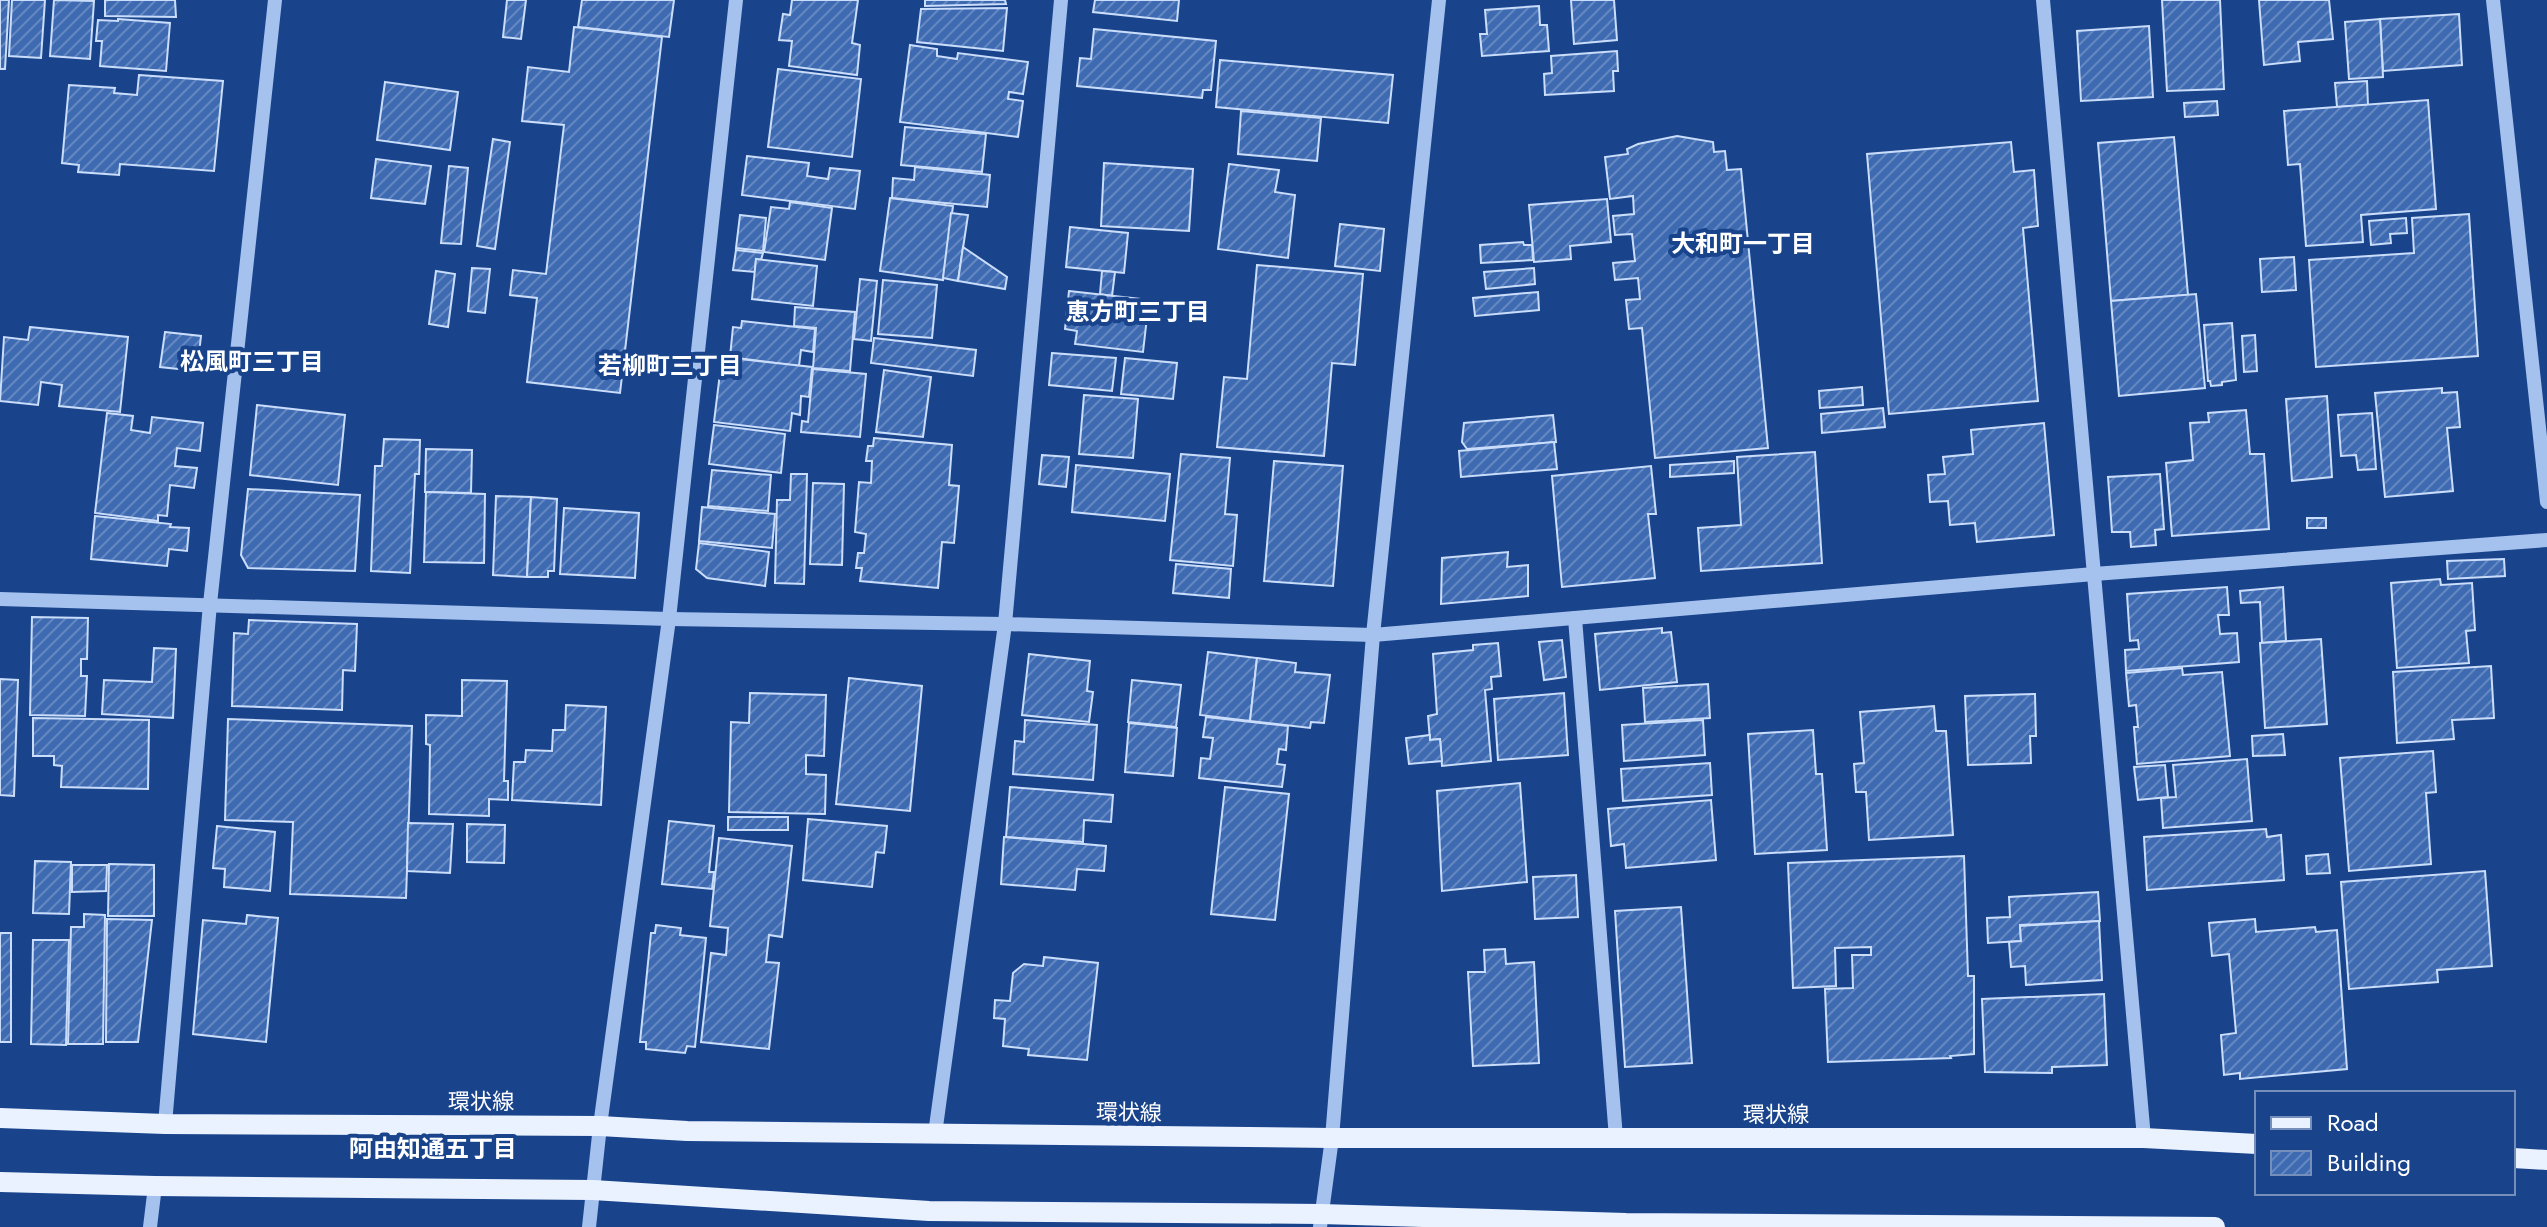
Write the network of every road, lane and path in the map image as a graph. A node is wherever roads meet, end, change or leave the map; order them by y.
1 (275, 0) edge
2 (736, 0) edge
3 (1061, 0) edge
4 (1439, 0) edge
5 (2043, 0) edge
6 (2493, 0) edge
7 (2547, 502) edge
8 (2547, 540) edge
9 (2094, 574) junction
10 (0, 599) edge
11 (210, 604) junction
12 (1575, 618) junction
13 (669, 619) junction
14 (1005, 624) junction
15 (1373, 635) junction
16 (0, 1118) edge
17 (165, 1124) junction
18 (600, 1126) junction
19 (935, 1134) junction
20 (1332, 1138) junction
21 (1616, 1138) junction
22 (2144, 1138) junction
23 (2255, 1144) edge
24 (2515, 1158) edge
25 (2547, 1160) edge
26 (0, 1182) edge
27 (155, 1186) junction
28 (593, 1190) junction
29 (928, 1219) edge
30 (1321, 1220) edge
31 (1626, 1225) edge
32 (2156, 1226) edge
33 (150, 1227) edge
34 (589, 1227) edge
35 (2215, 1227) edge

1 - 11 street
2 - 13 street
3 - 14 street
4 - 15 street
5 - 9 street
6 - 7 street
8 - 9 street
9 - 12 street
9 - 22 street
10 - 11 street
11 - 13 street
11 - 17 street
12 - 15 street
12 - 21 street
13 - 14 street
13 - 18 street
14 - 15 street
14 - 19 street
15 - 20 street
16 - 17 main road, 環状線
17 - 18 main road, 環状線
18 - 19 main road, 環状線
18 - 28 street
19 - 20 main road, 環状線
20 - 21 main road, 環状線
20 - 30 street
21 - 22 main road, 環状線
22 - 23 main road, 環状線
24 - 25 main road
26 - 27 main road
27 - 28 main road
27 - 33 street
28 - 29 main road
28 - 34 street
29 - 30 main road
30 - 31 main road
31 - 32 main road
32 - 35 main road

